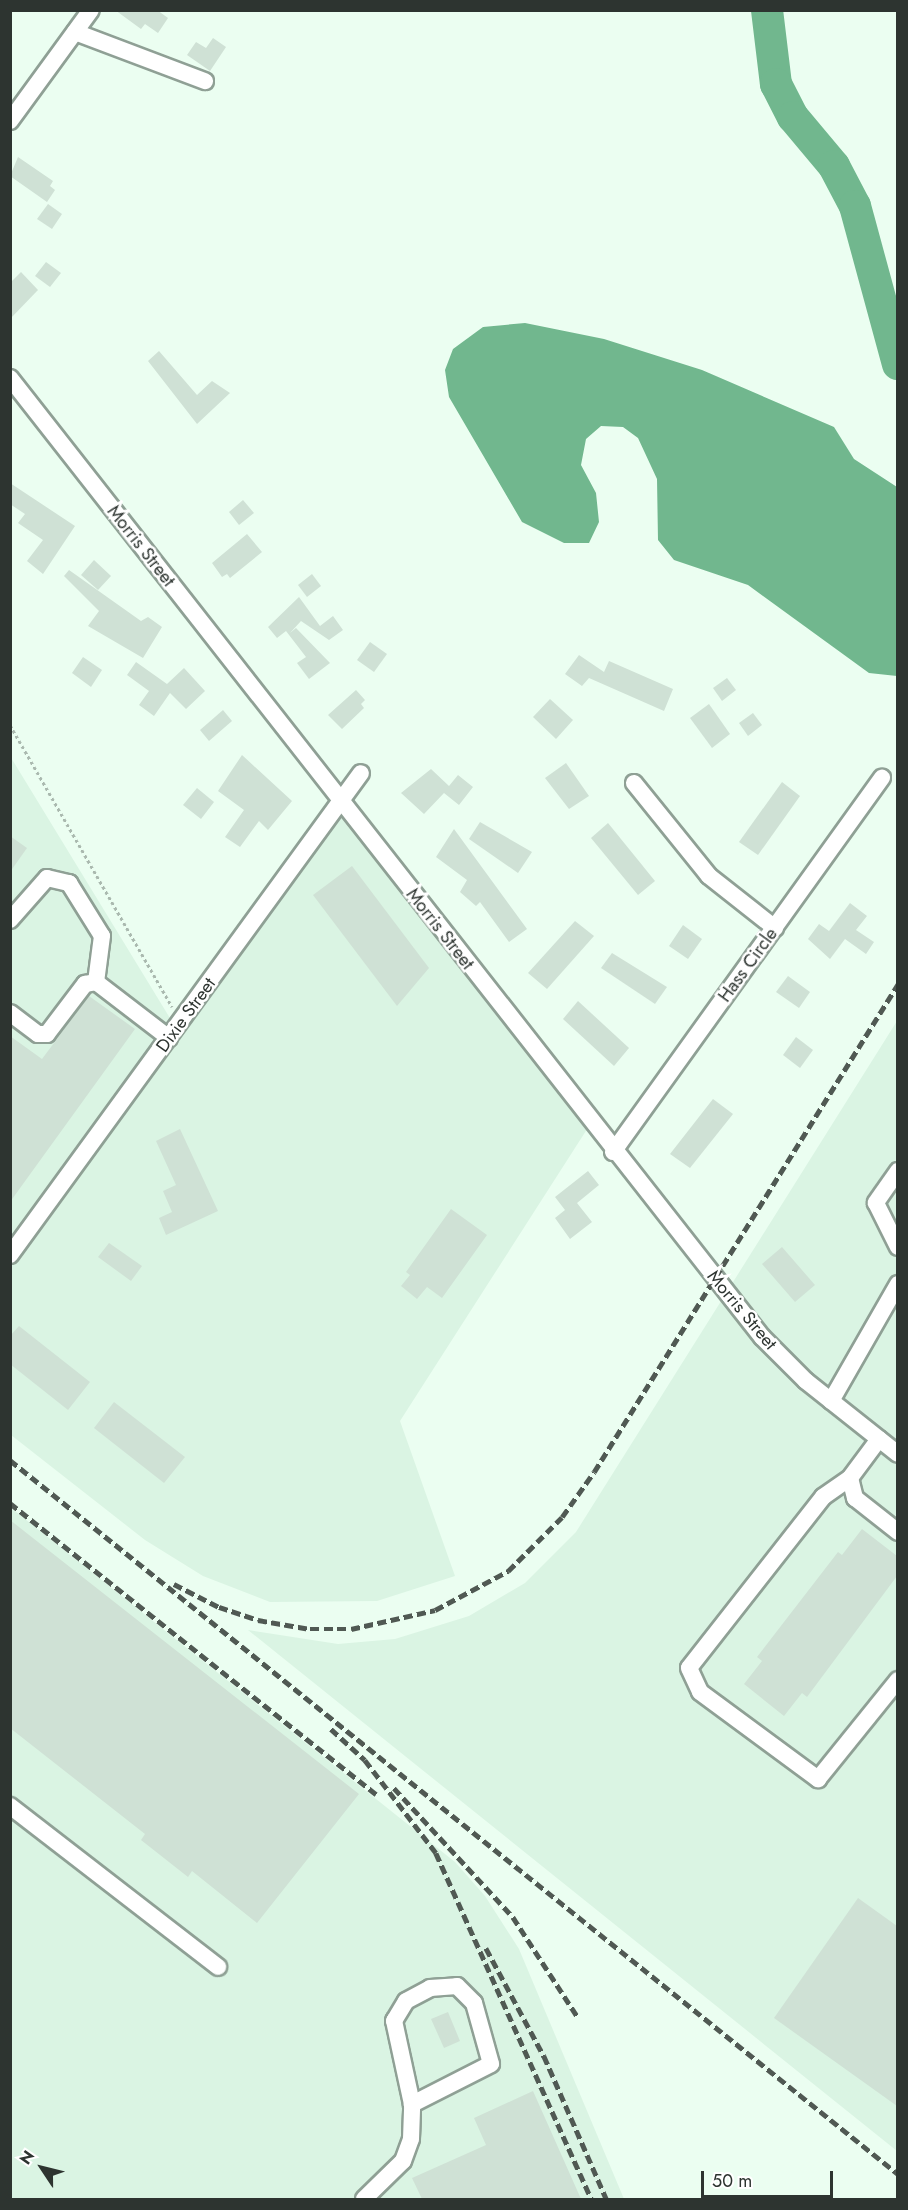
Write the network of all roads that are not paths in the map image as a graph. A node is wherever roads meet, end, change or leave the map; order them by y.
1 (91, 10) edge
2 (75, 32) junction
3 (205, 81) dead end
4 (10, 121) edge
5 (10, 378) edge
6 (361, 774) dead end
7 (882, 778) dead end
8 (634, 783) dead end
9 (342, 802) junction
10 (10, 920) edge
11 (775, 928) junction
12 (96, 982) junction
13 (10, 1012) edge
14 (169, 1038) junction
15 (613, 1152) junction
16 (897, 1171) edge
17 (17, 1234) edge
18 (897, 1247) edge
19 (10, 1255) edge
20 (897, 1284) edge
21 (831, 1401) junction
22 (892, 1446) edge
23 (850, 1478) junction
24 (897, 1532) edge
25 (897, 1680) edge
26 (10, 1806) edge
27 (218, 1967) dead end
28 (412, 2104) junction
29 (363, 2199) edge

1 - 2 street
2 - 3 street
2 - 4 street
5 - 9 street, Morris Street
6 - 9 street, Dixie Street
7 - 11 street, Hass Circle
8 - 11 street
9 - 14 street, Dixie Street
9 - 15 street, Morris Street
10 - 12 street
11 - 15 street, Hass Circle
12 - 13 street
12 - 14 street
14 - 17 street, Dixie Street
15 - 21 street, Morris Street
16 - 18 street
17 - 19 street, Dixie Street
20 - 21 street
21 - 22 street, Morris Street
22 - 23 street
23 - 24 street
23 - 25 street
26 - 27 street
28 - 28 street
28 - 29 street

